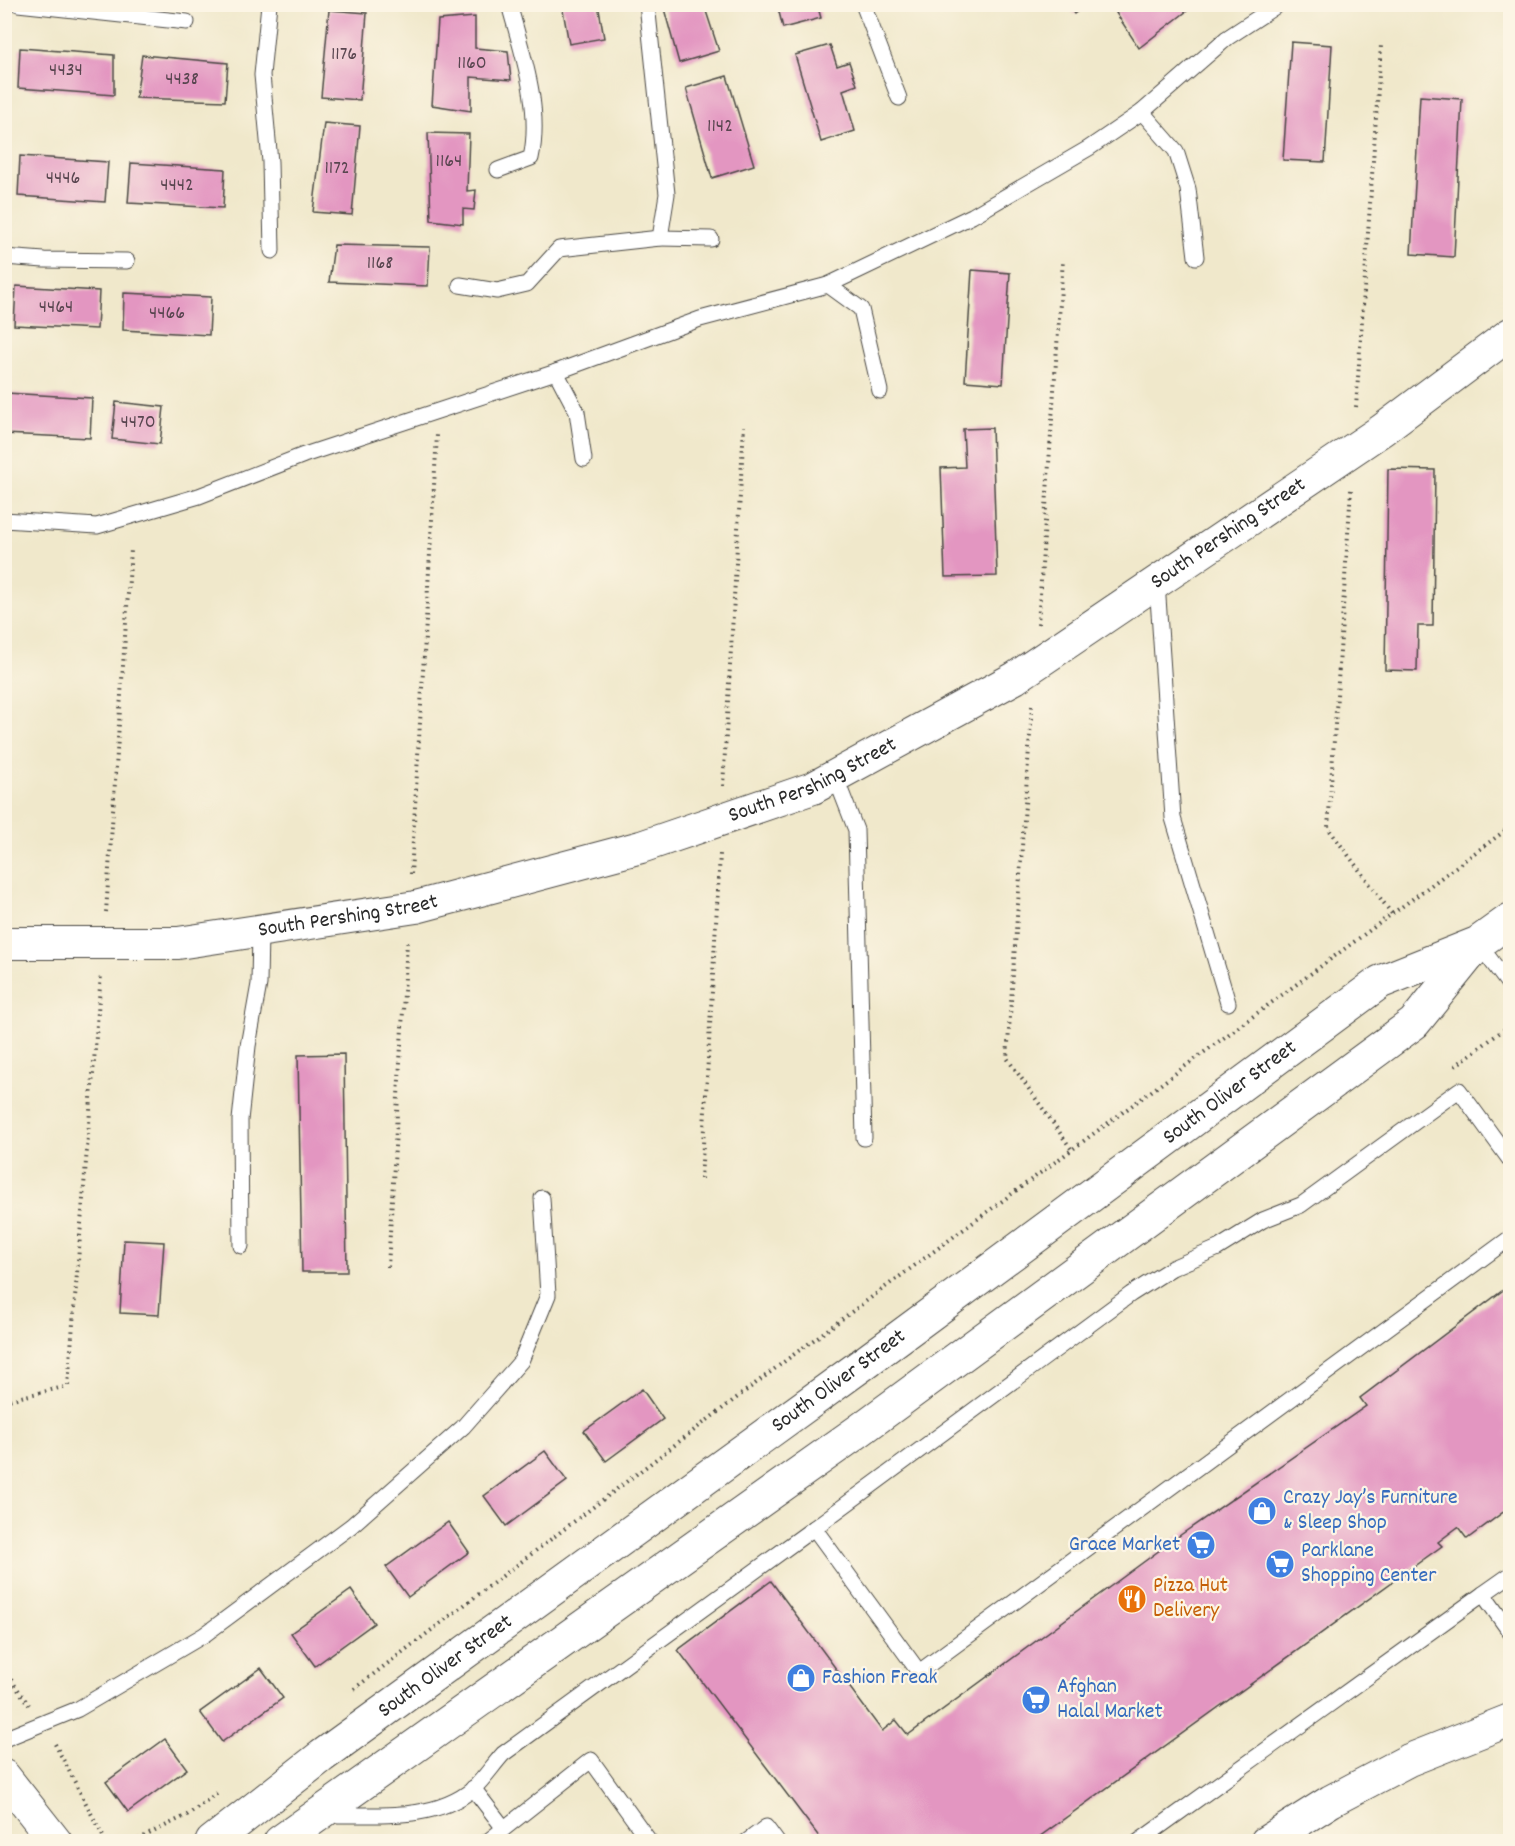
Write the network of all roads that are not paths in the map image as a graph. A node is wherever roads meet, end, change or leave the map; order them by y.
1 (18, 4) edge
2 (269, 4) edge
3 (509, 4) edge
4 (647, 4) edge
5 (863, 4) edge
6 (1279, 4) edge
7 (187, 22) dead end
8 (899, 98) dead end
9 (1142, 112) junction
10 (498, 170) dead end
11 (660, 238) junction
12 (711, 240) dead end
13 (273, 251) dead end
14 (4, 256) edge
15 (1196, 257) dead end
16 (127, 261) dead end
17 (460, 285) dead end
18 (828, 285) junction
19 (1510, 334) edge
20 (556, 372) junction
21 (880, 391) dead end
22 (584, 459) dead end
23 (4, 520) edge
24 (1156, 583) junction
25 (835, 776) junction
26 (1510, 920) edge
27 (260, 932) junction
28 (4, 943) edge
29 (1478, 943) junction
30 (1510, 986) edge
31 (1228, 1003) dead end
32 (864, 1138) dead end
33 (1510, 1160) edge
34 (542, 1198) dead end
35 (1510, 1238) edge
36 (241, 1246) dead end
37 (814, 1528) junction
38 (1510, 1575) edge
39 (1483, 1594) junction
40 (1510, 1632) edge
41 (1510, 1720) edge
42 (4, 1739) edge
43 (4, 1776) edge
44 (473, 1788) junction
45 (315, 1815) junction
46 (503, 1827) junction
47 (56, 1842) edge
48 (212, 1842) edge
49 (280, 1842) edge
50 (487, 1842) edge
51 (650, 1842) edge
52 (746, 1842) edge
53 (777, 1842) edge
54 (1138, 1842) edge
55 (1266, 1842) edge

1 - 7 lane
2 - 13 lane
3 - 10 lane
4 - 11 lane
5 - 8 lane
6 - 9 lane
9 - 15 lane
9 - 18 lane
11 - 12 lane
11 - 17 lane
14 - 16 lane
18 - 20 lane
18 - 21 lane
19 - 24 street, South Pershing Street
20 - 22 lane
20 - 23 lane
24 - 25 street, South Pershing Street
24 - 31 lane
25 - 27 street, South Pershing Street
25 - 32 lane
26 - 29 main road, South Oliver Street
27 - 28 street, South Pershing Street
27 - 36 lane
29 - 30 lane
29 - 45 main road, South Oliver Street
29 - 48 main road, South Oliver Street
33 - 37 lane
34 - 42 lane
35 - 37 lane
37 - 44 lane
38 - 39 lane
39 - 40 lane
39 - 54 lane
41 - 55 street
43 - 47 street
44 - 45 lane
44 - 46 lane
45 - 49 main road, South Oliver Street
46 - 50 lane
46 - 51 lane
52 - 53 lane

